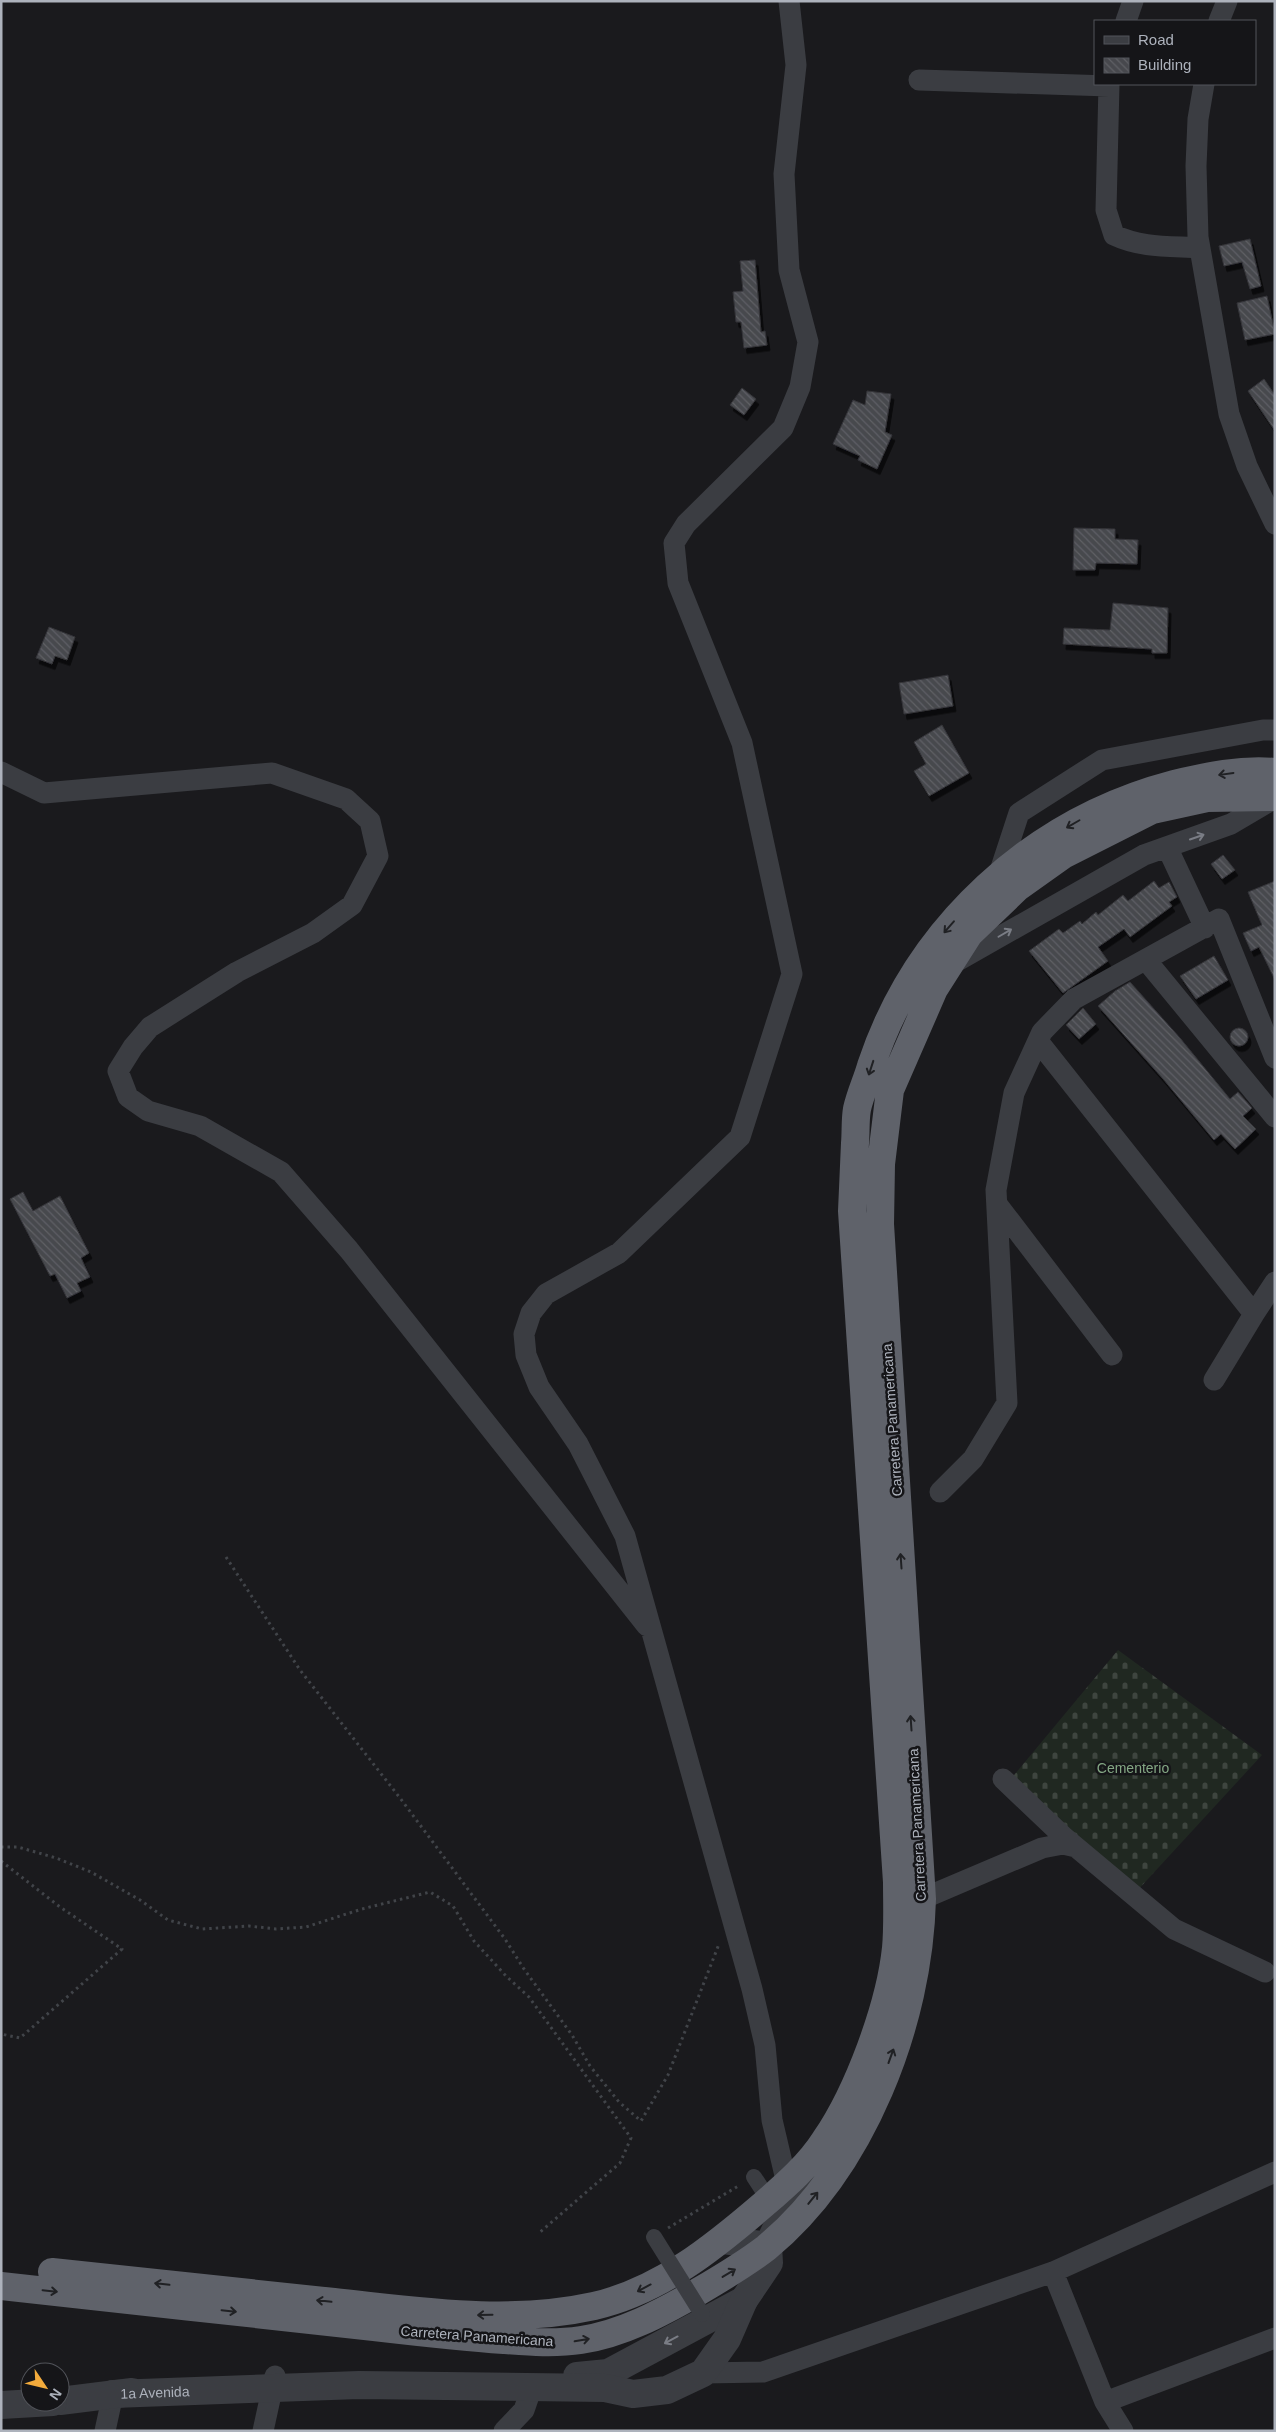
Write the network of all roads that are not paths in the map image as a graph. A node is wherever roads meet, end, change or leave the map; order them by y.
1 (789, 1) edge
2 (1133, 1) edge
3 (1227, 1) edge
4 (1126, 20) edge
5 (1219, 20) edge
6 (919, 80) dead end
7 (1094, 85) edge
8 (1109, 85) edge
9 (1204, 85) edge
10 (1200, 248) junction
11 (1275, 524) edge
12 (1275, 730) edge
13 (1, 772) edge
14 (1275, 772) edge
15 (1275, 797) edge
16 (1167, 847) junction
17 (1000, 874) junction
18 (1205, 928) junction
19 (1146, 960) junction
20 (948, 966) junction
21 (1038, 1041) junction
22 (1275, 1058) edge
23 (1275, 1118) edge
24 (996, 1204) junction
25 (1275, 1282) edge
26 (1254, 1314) junction
27 (1112, 1355) dead end
28 (1214, 1380) dead end
29 (940, 1492) dead end
30 (653, 1634) junction
31 (1004, 1779) dead end
32 (1076, 1847) junction
33 (922, 1900) junction
34 (1264, 1972) dead end
35 (807, 2164) junction
36 (754, 2177) road end
37 (1273, 2178) edge
38 (778, 2192) junction
39 (654, 2236) road end
40 (723, 2240) junction
41 (768, 2246) junction
42 (1, 2267) edge
43 (1053, 2272) junction
44 (1, 2286) edge
45 (744, 2300) junction
46 (702, 2314) dead end
47 (1275, 2338) edge
48 (640, 2356) junction
49 (608, 2373) junction
50 (703, 2373) junction
51 (273, 2382) junction
52 (532, 2387) junction
53 (667, 2390) junction
54 (113, 2394) junction
55 (70, 2400) edge
56 (1105, 2402) junction
57 (20, 2404) edge
58 (1, 2405) edge
59 (105, 2431) edge
60 (263, 2431) edge
61 (504, 2431) edge
62 (1123, 2431) edge

1 - 30 street
2 - 4 street
3 - 5 street
6 - 7 street
8 - 10 street
9 - 10 street
10 - 11 street
12 - 17 street
13 - 30 street
14 -> 17 highway, Carretera Panamericana
16 -> 15 street
15 - 20 highway, Carretera Panamericana
16 - 18 street
20 -> 16 street
17 -> 35 highway, Carretera Panamericana
18 - 19 street
18 - 22 street
19 - 21 street
19 - 23 street
33 -> 20 highway, Carretera Panamericana
21 - 24 street
21 - 26 street
24 - 27 street
24 - 29 street
25 - 26 street
26 - 28 street
30 - 38 street
31 - 32 street
32 - 33 street
32 - 34 street
41 -> 33 highway, Carretera Panamericana
35 - 38 highway, Carretera Panamericana
35 - 41 street
36 - 38 street
37 - 43 street
38 - 40 highway, Carretera Panamericana
39 - 46 street, bridge
40 - 41 street
40 -> 42 highway, Carretera Panamericana
44 -> 41 highway, Carretera Panamericana
41 - 45 street
43 - 50 street
43 - 56 street
45 -> 48 street
45 - 50 street
47 - 56 street
48 - 49 street
48 - 53 street
49 - 51 street
49 - 52 street
49 - 53 street
50 - 53 street
51 - 52 street
51 - 54 street, 1a Avenida
51 - 54 street
51 - 60 street
52 - 61 street
54 - 55 street
54 - 59 street
56 - 62 street
57 - 58 street

